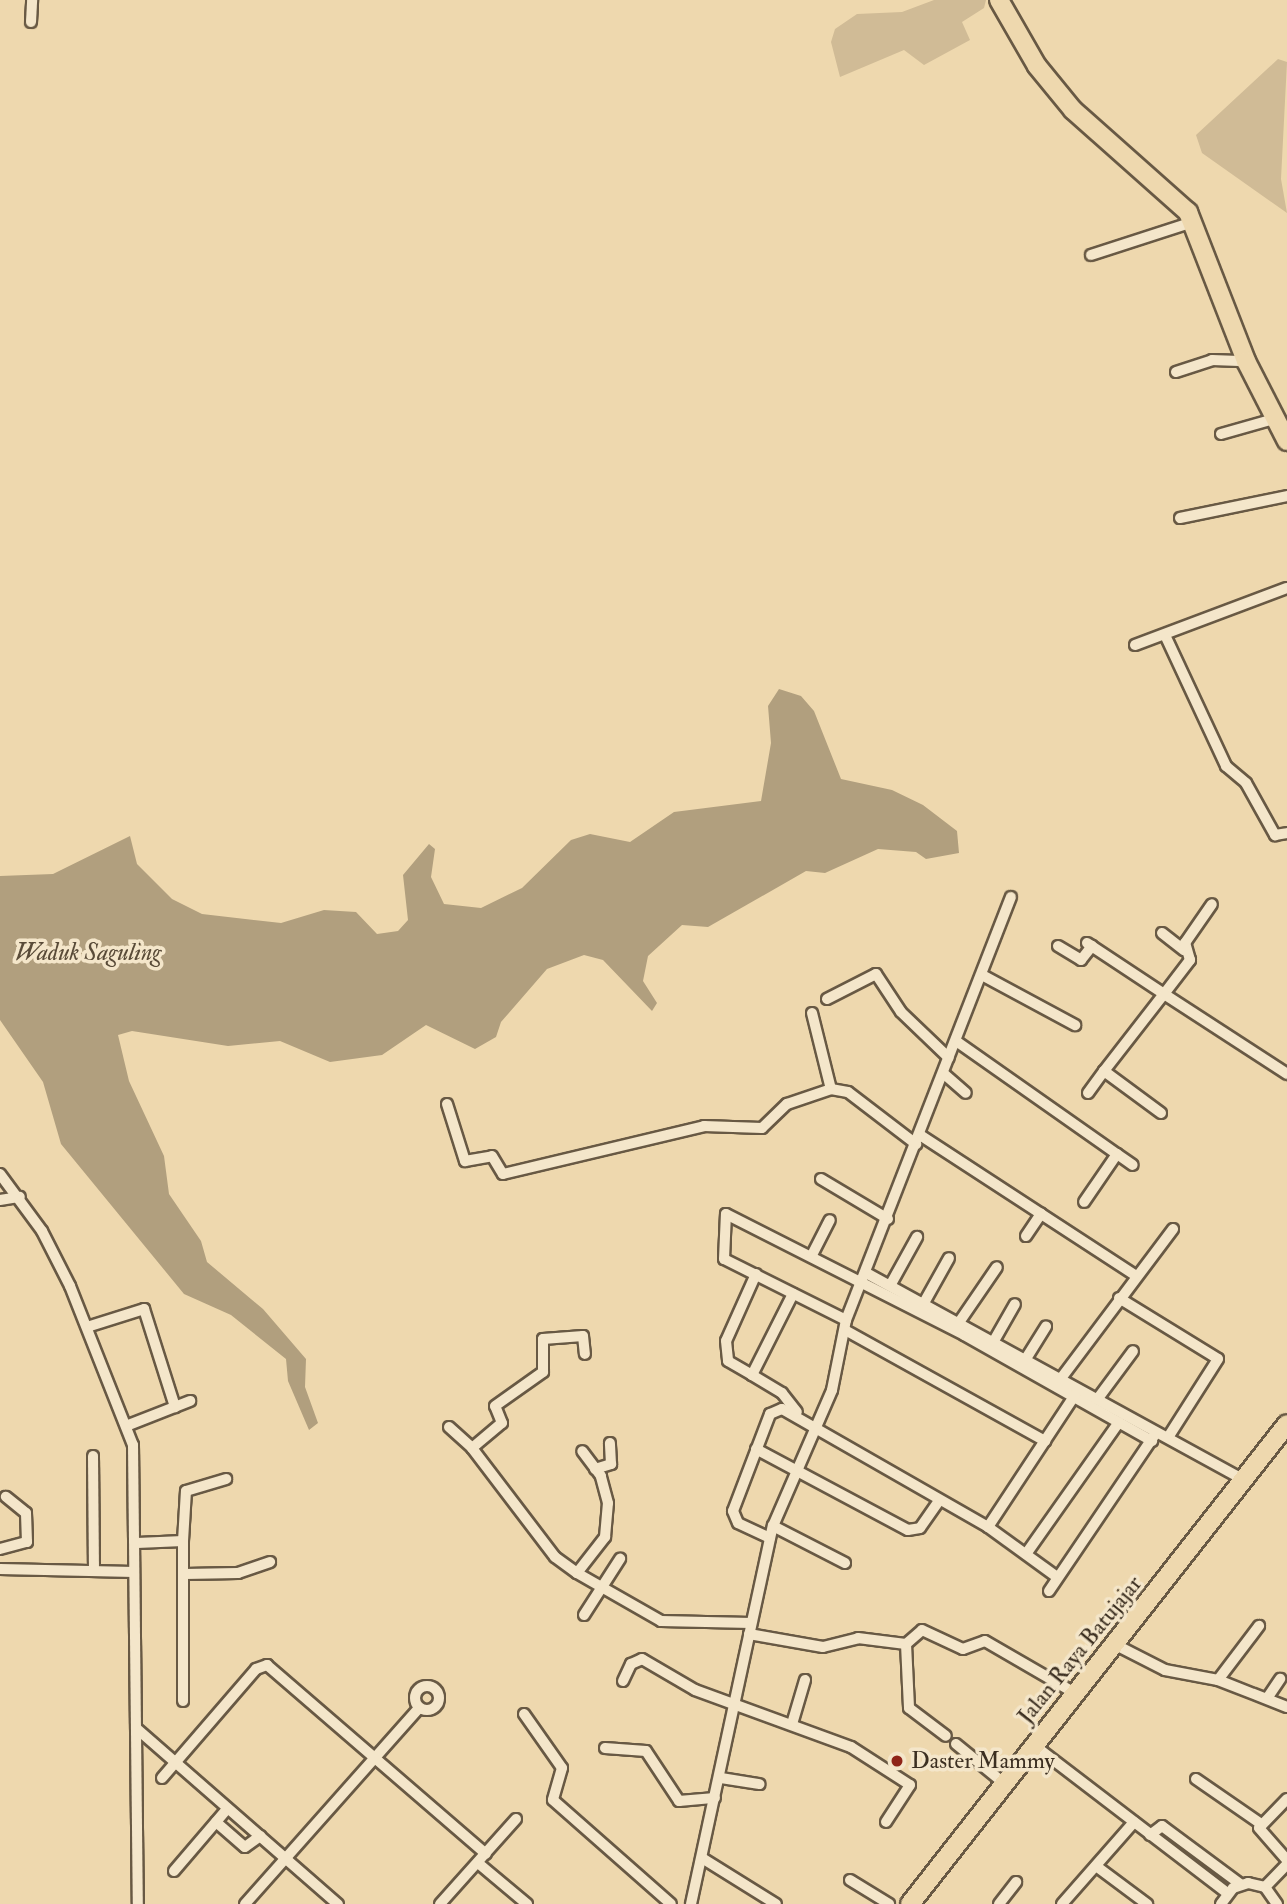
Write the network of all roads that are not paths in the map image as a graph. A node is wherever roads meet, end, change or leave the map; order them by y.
1 (32, 0) edge
2 (999, 0) edge
3 (31, 22) dead end
4 (1193, 222) junction
5 (1091, 255) dead end
6 (1246, 361) junction
7 (1175, 372) dead end
8 (1274, 419) junction
9 (1221, 434) dead end
10 (1287, 441) edge
11 (1287, 496) edge
12 (1180, 518) dead end
13 (1287, 588) edge
14 (1165, 635) junction
15 (1135, 645) dead end
16 (1287, 833) edge
17 (1011, 897) dead end
18 (1212, 904) dead end
19 (1162, 933) dead end
20 (1058, 946) dead end
21 (1184, 950) junction
22 (982, 975) junction
23 (1164, 994) junction
24 (827, 999) dead end
25 (812, 1013) dead end
26 (1074, 1025) dead end
27 (956, 1041) junction
28 (948, 1058) junction
29 (1104, 1071) junction
30 (943, 1073) junction
31 (1287, 1074) edge
32 (831, 1089) junction
33 (966, 1093) dead end
34 (1088, 1093) dead end
35 (447, 1104) dead end
36 (1161, 1113) dead end
37 (918, 1139) junction
38 (1117, 1154) junction
39 (1133, 1165) dead end
40 (0, 1174) edge
41 (821, 1179) dead end
42 (20, 1196) junction
43 (0, 1200) edge
44 (1084, 1202) dead end
45 (1041, 1214) junction
46 (888, 1219) junction
47 (830, 1220) dead end
48 (1173, 1229) dead end
49 (917, 1237) dead end
50 (1026, 1237) dead end
51 (811, 1255) junction
52 (948, 1258) dead end
53 (996, 1267) dead end
54 (756, 1274) junction
55 (1136, 1276) junction
56 (867, 1279) junction
57 (891, 1284) junction
58 (793, 1294) junction
59 (1119, 1298) junction
60 (925, 1301) junction
61 (1014, 1304) dead end
62 (960, 1321) junction
63 (845, 1325) junction
64 (87, 1327) junction
65 (1046, 1327) dead end
66 (995, 1339) junction
67 (1133, 1352) dead end
68 (585, 1354) dead end
69 (1027, 1357) junction
70 (752, 1375) junction
71 (1062, 1377) junction
72 (1075, 1395) junction
73 (1099, 1397) junction
74 (190, 1401) dead end
75 (175, 1407) junction
76 (799, 1416) junction
77 (1119, 1422) junction
78 (815, 1424) junction
79 (1287, 1424) edge
80 (126, 1426) junction
81 (449, 1427) dead end
82 (1158, 1430) junction
83 (1169, 1436) junction
84 (1045, 1441) junction
85 (1152, 1441) junction
86 (610, 1443) dead end
87 (472, 1448) junction
88 (756, 1449) junction
89 (582, 1451) dead end
90 (93, 1456) dead end
91 (796, 1466) junction
92 (596, 1469) junction
93 (226, 1479) dead end
94 (1244, 1480) junction
95 (6, 1497) dead end
96 (939, 1500) junction
97 (773, 1526) junction
98 (988, 1527) junction
99 (769, 1538) junction
100 (183, 1541) junction
101 (137, 1543) junction
102 (0, 1549) edge
103 (1026, 1554) junction
104 (620, 1559) dead end
105 (270, 1562) dead end
106 (845, 1563) dead end
107 (0, 1569) edge
108 (94, 1569) junction
109 (134, 1572) junction
110 (577, 1573) junction
111 (185, 1574) junction
112 (1058, 1577) junction
113 (603, 1588) junction
114 (1049, 1591) dead end
115 (584, 1615) dead end
116 (751, 1622) junction
117 (1259, 1626) dead end
118 (749, 1634) junction
119 (906, 1644) junction
120 (1116, 1645) junction
121 (1280, 1679) dead end
122 (805, 1680) dead end
123 (1219, 1680) junction
124 (623, 1681) dead end
125 (1078, 1695) junction
126 (1268, 1697) junction
127 (183, 1701) dead end
128 (736, 1706) junction
129 (1287, 1707) edge
130 (419, 1708) dead end
131 (524, 1714) dead end
132 (792, 1724) junction
133 (136, 1728) junction
134 (946, 1736) dead end
135 (956, 1744) dead end
136 (1035, 1746) junction
137 (605, 1748) dead end
138 (374, 1756) junction
139 (174, 1764) junction
140 (721, 1777) junction
141 (162, 1778) dead end
142 (1196, 1779) dead end
143 (760, 1784) dead end
144 (1005, 1784) junction
145 (715, 1798) junction
146 (1287, 1799) edge
147 (227, 1809) junction
148 (516, 1819) dead end
149 (216, 1822) junction
150 (886, 1822) dead end
151 (1134, 1822) junction
152 (1261, 1824) junction
153 (1150, 1835) junction
154 (260, 1836) junction
155 (486, 1854) junction
156 (285, 1857) junction
157 (702, 1858) junction
158 (1287, 1862) edge
159 (478, 1863) junction
160 (1096, 1866) junction
161 (174, 1871) dead end
162 (850, 1880) dead end
163 (1016, 1882) dead end
164 (1240, 1884) junction
165 (1265, 1887) junction
166 (1227, 1893) junction
167 (1136, 1895) junction
168 (138, 1904) edge
169 (245, 1904) edge
170 (338, 1904) edge
171 (440, 1904) edge
172 (527, 1904) edge
173 (671, 1904) edge
174 (691, 1904) edge
175 (776, 1904) edge
176 (889, 1904) edge
177 (910, 1904) edge
178 (999, 1904) edge
179 (1062, 1904) edge
180 (1128, 1904) edge
181 (1147, 1904) edge
182 (1221, 1904) edge
183 (1277, 1904) edge

1 - 3 street
2 - 4 highway
4 - 5 street
4 - 6 highway
6 - 7 street
6 - 8 highway
8 - 9 street
8 - 10 highway
11 - 12 street
13 - 14 street
14 - 15 street
14 - 16 street
17 - 22 street
18 - 21 street
19 - 21 street
20 - 23 street
21 - 23 street
22 - 26 street
22 - 27 street
23 - 29 street
23 - 31 street
24 - 28 street
25 - 32 street
27 - 28 street
27 - 38 street
28 - 30 street
29 - 34 street
29 - 36 street
30 - 33 street
30 - 37 street
32 - 35 street
32 - 37 street
37 - 45 street
37 - 46 street
38 - 39 street
38 - 44 street
40 - 42 street
41 - 46 street
42 - 43 street
42 - 64 street
45 - 50 street
45 - 55 street
46 - 56 street
47 - 51 street
48 - 55 street
49 - 57 street
51 - 54 street
51 - 56 street
52 - 60 street
53 - 62 street
54 - 58 street
54 - 70 street
55 - 59 street
56 - 57 street
56 - 63 street
56 - 72 street
57 - 60 street
58 - 63 street
58 - 70 street
59 - 71 street
59 - 83 street
60 - 62 street
61 - 66 street
62 - 66 street
63 - 78 street
63 - 84 street
64 - 75 street
64 - 80 street
65 - 69 street
66 - 69 street
67 - 73 street
68 - 87 street
69 - 71 street
70 - 76 street
71 - 73 street
72 - 77 street
72 - 84 street
73 - 82 street
74 - 75 street
75 - 80 street
76 - 78 street
76 - 88 street
77 - 85 street
77 - 103 street
78 - 91 street
78 - 96 street
79 - 94 highway, Jalan Raya Batujajar
80 - 101 street
81 - 87 street
82 - 83 street
82 - 85 street
83 - 94 street
84 - 98 street
85 - 112 street
86 - 92 street
87 - 110 street
88 - 91 street
88 - 99 street
89 - 92 street
90 - 108 street
91 - 96 street
91 - 97 street
92 - 110 street
93 - 100 street
94 - 120 highway, Jalan Raya Batujajar
95 - 102 street
96 - 98 street
97 - 99 street
97 - 106 street
98 - 103 street
99 - 116 street
100 - 101 street
100 - 111 street
101 - 109 street
103 - 112 street
104 - 113 street
105 - 111 street
107 - 108 street
108 - 109 street
109 - 133 street
110 - 113 street
111 - 127 street
112 - 114 street
113 - 115 street
113 - 116 street
116 - 118 street
117 - 123 street
118 - 119 street
118 - 128 street
119 - 125 street
119 - 134 street
120 - 123 street
120 - 125 highway, Jalan Raya Batujajar
121 - 126 street
122 - 132 street
123 - 126 street
124 - 128 street
125 - 136 highway, Jalan Raya Batujajar
126 - 129 street
128 - 132 street
128 - 140 street
130 - 138 street
131 - 173 street
132 - 150 street
133 - 139 street
133 - 168 street
135 - 144 street
136 - 144 highway, Jalan Raya Batujajar
136 - 151 street
137 - 145 street
138 - 139 street
138 - 155 street
138 - 156 street
139 - 141 street
139 - 147 street
140 - 143 street
140 - 145 street
142 - 152 street
144 - 177 highway, Jalan Raya Batujajar
145 - 157 street
146 - 152 street
147 - 149 street
147 - 154 street
148 - 155 street
149 - 154 street
149 - 161 street
151 - 153 street
151 - 160 street
152 - 158 street
153 - 164 street
153 - 166 street
154 - 156 street
155 - 159 street
156 - 169 street
156 - 170 street
157 - 174 street
157 - 175 street
158 - 165 street
159 - 171 street
159 - 172 street
160 - 167 street
160 - 179 street
162 - 176 street
163 - 178 street
164 - 165 street
164 - 166 street
165 - 183 street
166 - 182 street
167 - 180 street
167 - 181 street

